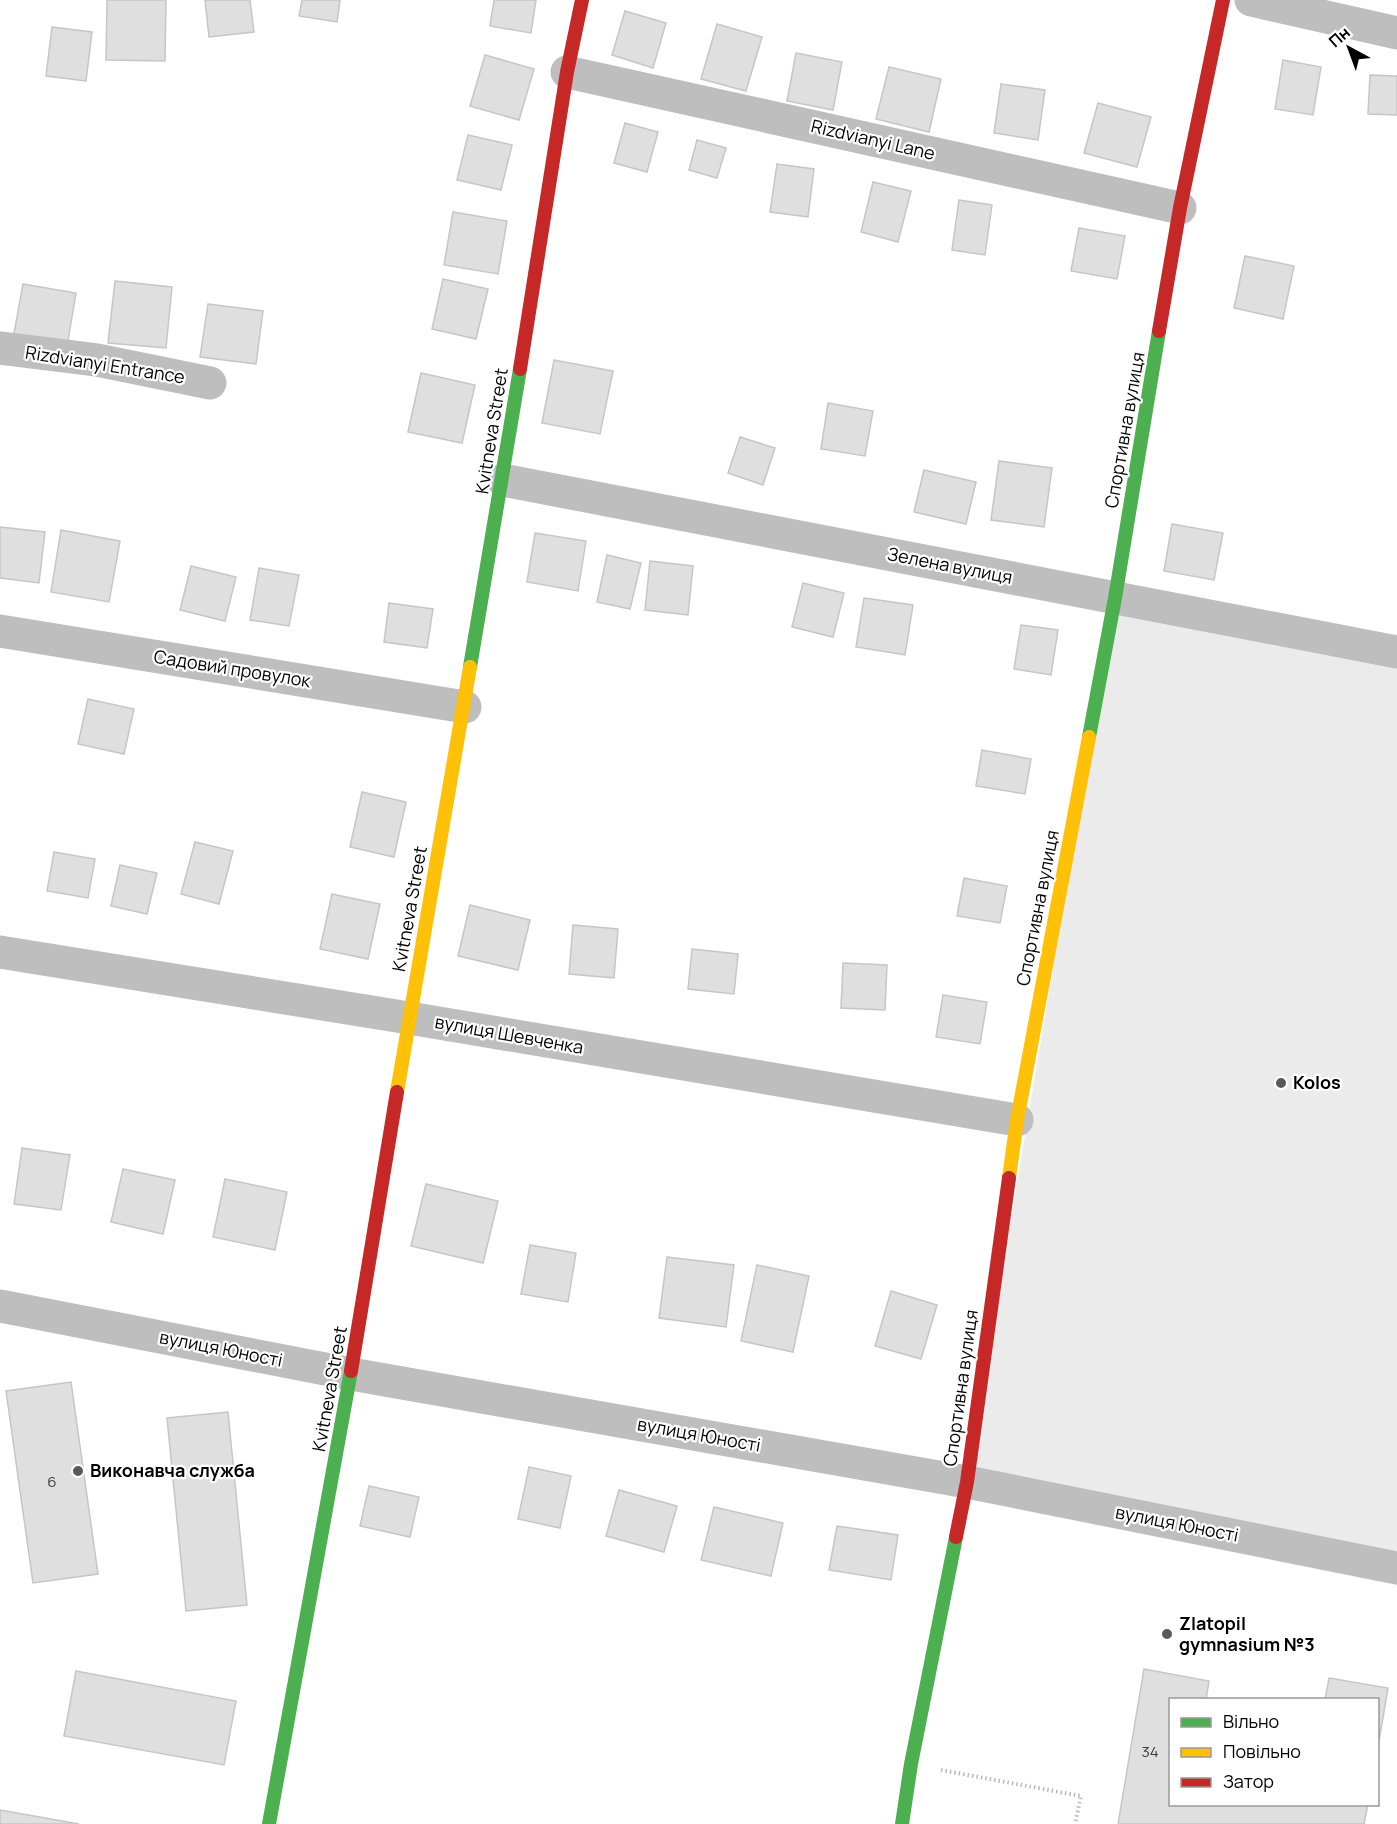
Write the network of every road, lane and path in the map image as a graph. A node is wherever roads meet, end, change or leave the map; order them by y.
1 (582, 0) edge
2 (1223, 0) edge
3 (1251, 0) edge
4 (1397, 33) edge
5 (567, 72) junction
6 (1180, 208) junction
7 (0, 348) edge
8 (210, 383) dead end
9 (503, 480) junction
10 (1115, 598) junction
11 (0, 632) edge
12 (1397, 652) edge
13 (465, 707) junction
14 (0, 952) edge
15 (409, 1018) junction
16 (1017, 1120) junction
17 (0, 1306) edge
18 (351, 1374) junction
19 (967, 1482) junction
20 (1397, 1568) edge
21 (910, 1764) junction
22 (269, 1824) edge
23 (902, 1824) edge
24 (1075, 1824) edge

1 - 5 street, Kvitneva Street
2 - 6 street, Спортивна вулиця
3 - 4 street
5 - 6 street, Rizdvianyi Lane
5 - 9 street, Kvitneva Street
6 - 10 street, Спортивна вулиця
7 - 8 street, Rizdvianyi Entrance
9 - 10 street, Зелена вулиця
9 - 13 street, Kvitneva Street
10 - 12 street, Зелена вулиця
10 - 16 street, Спортивна вулиця
11 - 13 street, Садовий провулок
13 - 15 street, Kvitneva Street
14 - 15 street, вулиця Шевченка
15 - 16 street, вулиця Шевченка
15 - 18 street, Kvitneva Street
16 - 19 street, Спортивна вулиця
17 - 18 street, вулиця Юності
18 - 19 street, вулиця Юності
18 - 22 street, Kvitneva Street
19 - 20 street, вулиця Юності
19 - 21 street, Спортивна вулиця
21 - 23 street, Спортивна вулиця
21 - 24 path

